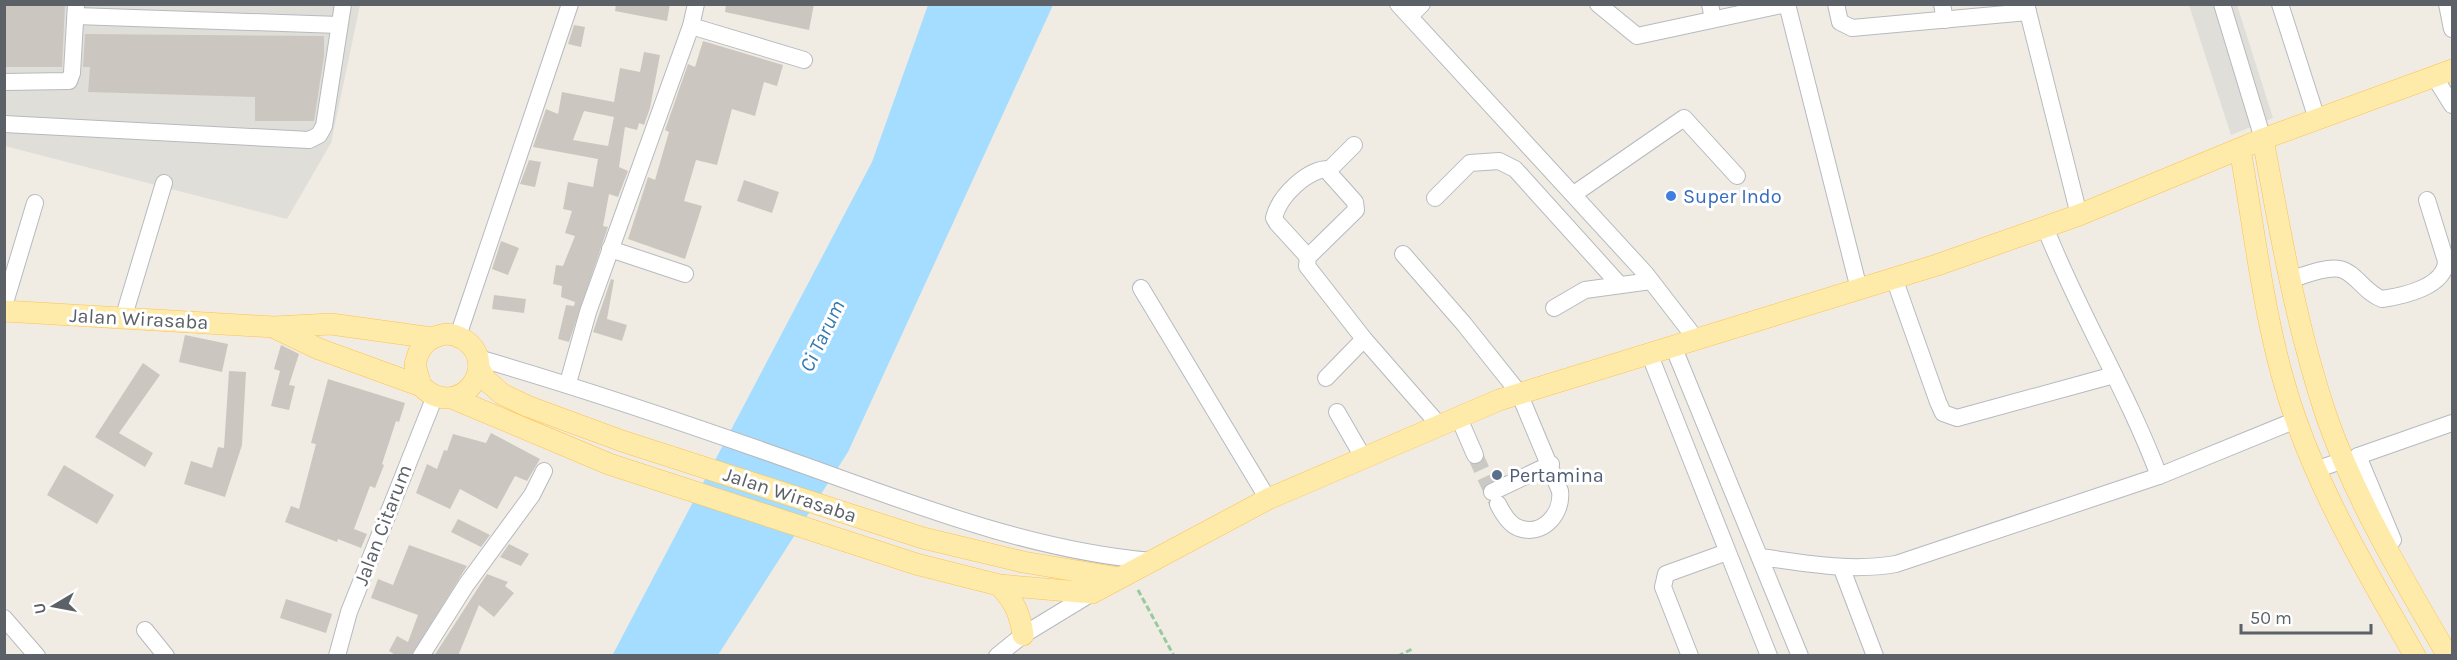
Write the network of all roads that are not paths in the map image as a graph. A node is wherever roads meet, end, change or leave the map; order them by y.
1 (343, 4) edge
2 (570, 4) edge
3 (696, 4) edge
4 (1598, 4) edge
5 (1786, 4) edge
6 (1836, 4) edge
7 (2222, 4) edge
8 (2280, 4) edge
9 (2447, 4) edge
10 (1410, 8) edge
11 (2027, 8) edge
12 (76, 10) edge
13 (1711, 12) edge
14 (1943, 12) edge
15 (339, 25) junction
16 (691, 26) junction
17 (2452, 29) edge
18 (804, 60) dead end
19 (2444, 73) edge
20 (8, 82) edge
21 (4, 99) edge
22 (2452, 105) edge
23 (2317, 119) junction
24 (4, 124) edge
25 (2263, 139) junction
26 (1354, 145) dead end
27 (2240, 149) junction
28 (1330, 169) junction
29 (1737, 176) dead end
30 (164, 183) dead end
31 (1574, 194) junction
32 (1435, 198) dead end
33 (2427, 200) dead end
34 (35, 203) dead end
35 (2079, 215) junction
36 (2044, 227) junction
37 (610, 249) junction
38 (1403, 254) dead end
39 (1308, 257) junction
40 (685, 274) dead end
41 (1894, 278) junction
42 (2289, 280) junction
43 (1651, 281) junction
44 (1618, 283) junction
45 (1141, 288) dead end
46 (1859, 289) junction
47 (4, 306) edge
48 (1554, 309) dead end
49 (4, 311) edge
50 (123, 319) junction
51 (274, 327) junction
52 (458, 336) junction
53 (432, 338) junction
54 (1364, 339) junction
55 (1695, 339) junction
56 (1673, 346) junction
57 (1649, 353) junction
58 (478, 363) junction
59 (2114, 375) junction
60 (1326, 378) dead end
61 (568, 384) junction
62 (436, 393) junction
63 (1519, 393) junction
64 (1698, 406) junction
65 (1336, 412) dead end
66 (1673, 416) junction
67 (2296, 420) junction
68 (1449, 422) junction
69 (2452, 423) edge
70 (1475, 455) tunnel mouth
71 (1363, 457) junction
72 (2350, 462) junction
73 (1551, 464) junction
74 (2315, 470) junction
75 (544, 471) dead end
76 (2159, 476) junction
77 (1268, 499) junction
78 (1727, 552) junction
79 (1760, 556) junction
80 (1152, 561) junction
81 (1842, 568) junction
82 (1124, 575) junction
83 (999, 585) junction
84 (1092, 593) junction
85 (4, 618) edge
86 (145, 630) dead end
87 (1023, 635) junction
88 (2452, 645) edge
89 (37, 656) edge
90 (166, 656) edge
91 (337, 656) edge
92 (421, 656) edge
93 (997, 656) edge
94 (1690, 656) edge
95 (1769, 656) edge
96 (1800, 656) edge
97 (1875, 656) edge
98 (2415, 656) edge
99 (2448, 656) edge

1 - 15 street
2 - 52 street
3 - 16 street
4 - 13 street
5 - 13 street
5 - 46 street
6 - 14 street
7 - 25 street
8 - 23 street
9 - 17 street
10 - 31 street
11 - 14 street
11 - 35 street
12 - 15 street
12 - 20 street
15 - 24 street
16 - 18 street
16 - 37 street
19 - 22 street
19 - 23 main road
20 - 21 street
23 - 25 main road
25 - 27 main road
25 - 42 main road
26 - 28 street
27 - 35 main road
27 - 67 main road
28 - 39 street
28 - 39 street
29 - 31 street
30 - 50 street
31 - 43 street
32 - 44 street
33 - 42 street
34 - 47 street
35 - 36 main road
36 - 41 main road
36 - 59 street
37 - 40 street
37 - 61 street
38 - 63 street
39 - 54 street
41 - 46 main road
41 - 59 street
42 - 72 main road
43 - 44 street
43 - 55 street
44 - 48 street
45 - 77 street
46 - 55 main road
49 - 50 main road, Jalan Wirasaba
50 - 51 main road, Jalan Wirasaba
51 - 53 main road, Jalan Wirasaba
51 - 62 main road, Jalan Wirasaba
52 - 53 main road
52 - 58 main road
53 - 62 main road
54 - 60 street
54 - 68 street
55 - 56 main road
56 - 57 main road
56 - 64 street
57 - 63 main road
57 - 66 street
58 - 61 street
58 - 62 main road
58 - 82 main road, Jalan Wirasaba
59 - 76 street
61 - 80 street
62 - 83 main road, Jalan Wirasaba
62 - 91 street, Jalan Citarum
63 - 68 main road
63 - 73 street
64 - 66 street
64 - 79 street
65 - 71 street
66 - 78 street
67 - 74 main road
67 - 76 street
68 - 70 street
68 - 71 main road
69 - 72 street
71 - 77 main road
72 - 74 street
72 - 88 street
72 - 99 main road
73 - 73 street
74 - 98 main road
75 - 92 street
76 - 81 street
77 - 80 main road
78 - 94 street
78 - 95 street
79 - 81 street
79 - 96 street
80 - 82 main road
81 - 97 street
82 - 84 main road
83 - 84 main road, Jalan Wirasaba
83 - 87 main road
84 - 87 street
85 - 89 street
86 - 90 street
87 - 93 street

